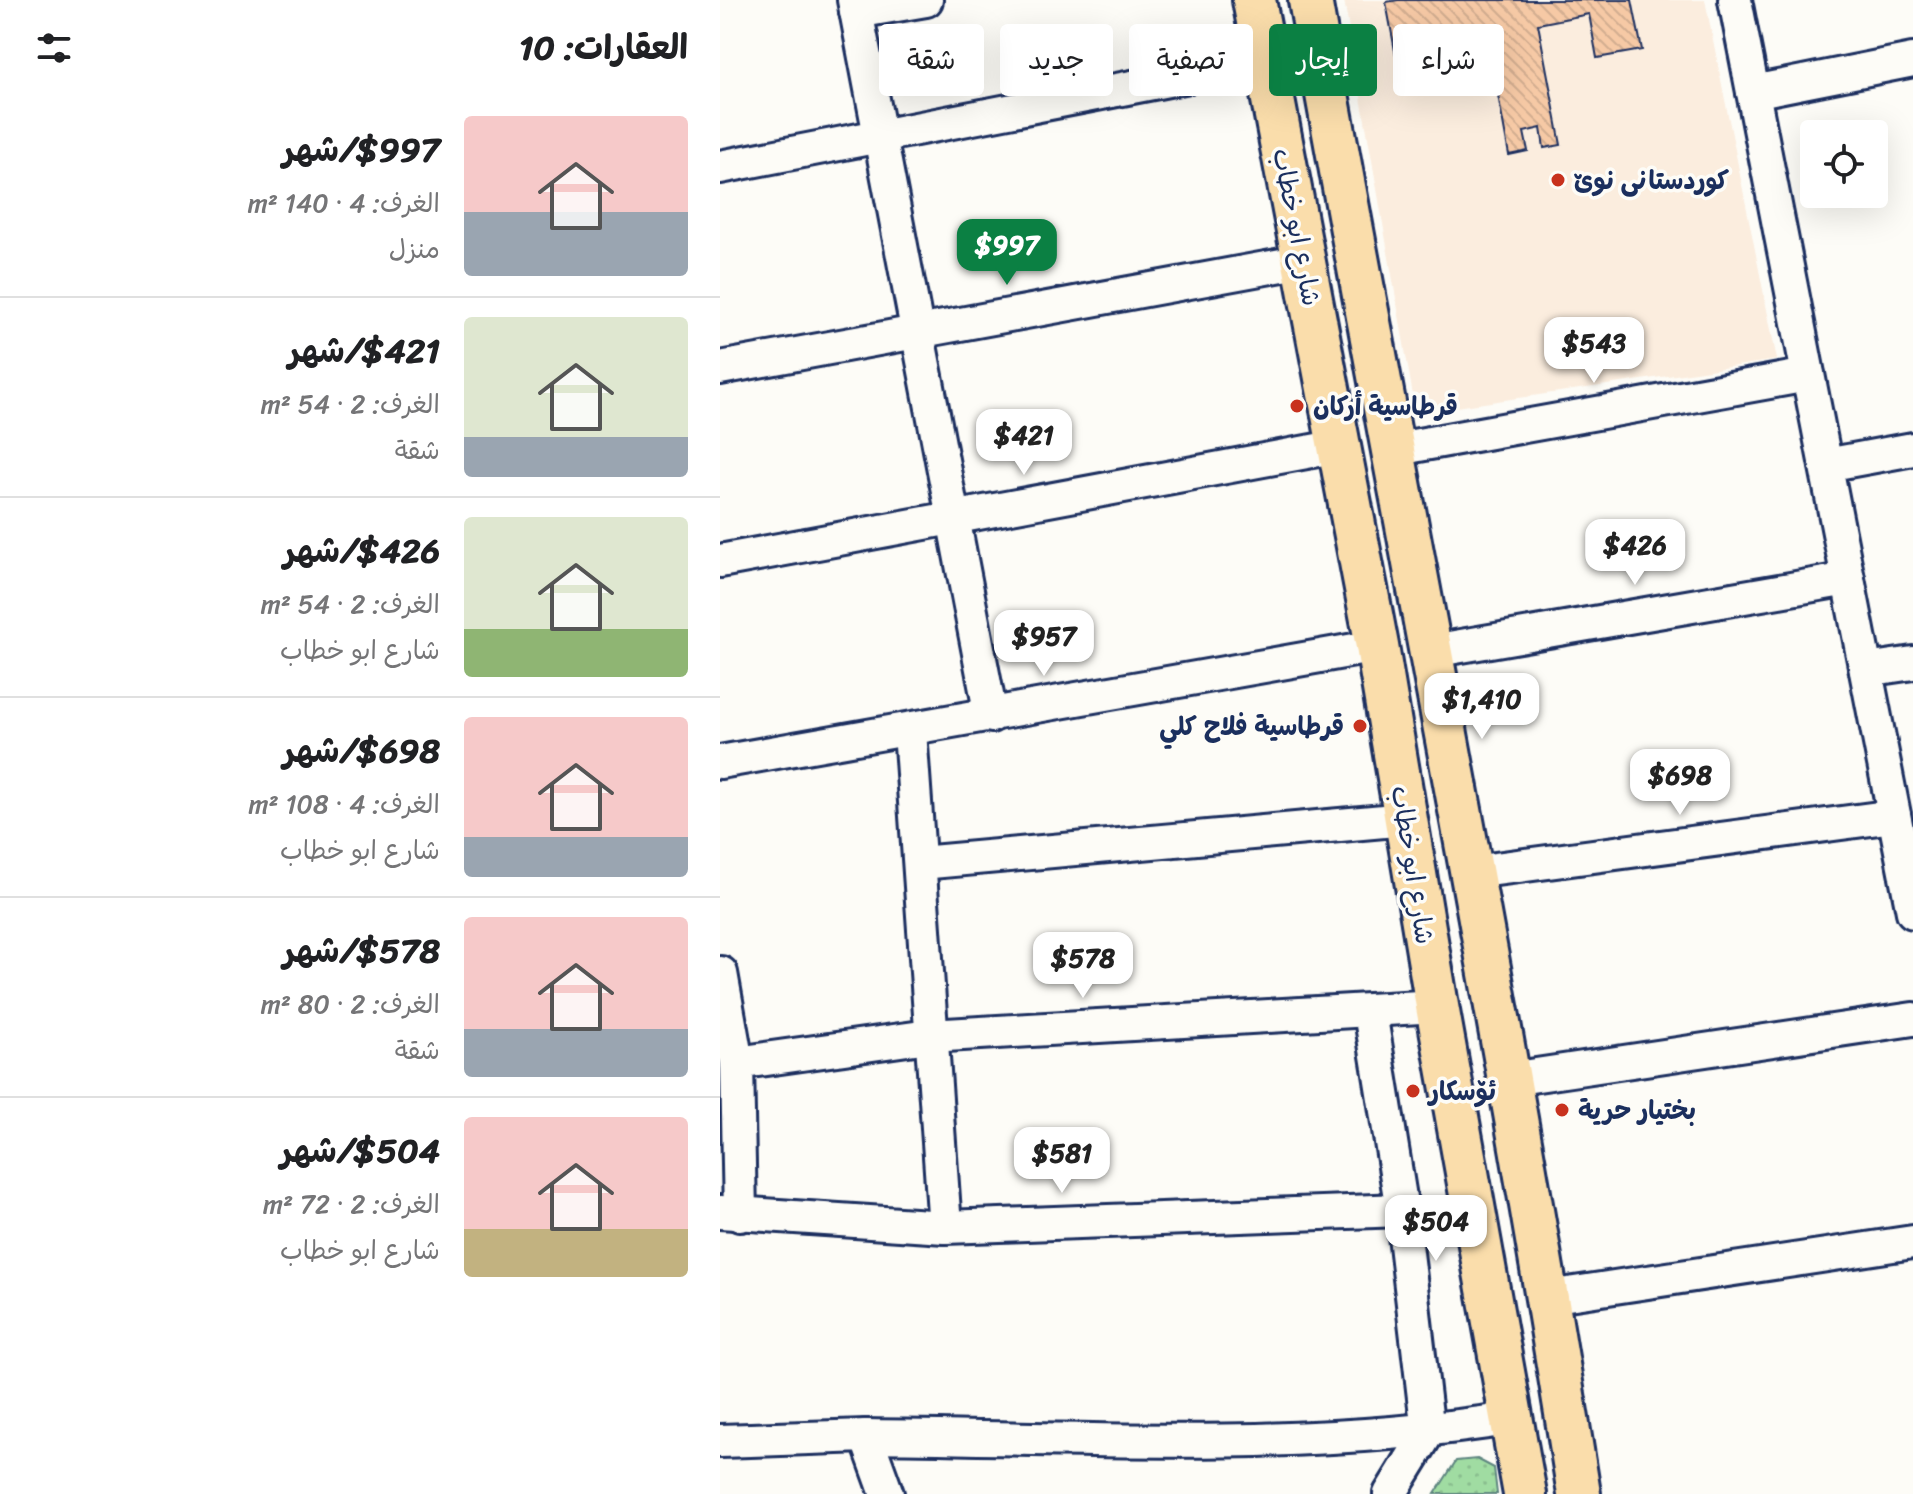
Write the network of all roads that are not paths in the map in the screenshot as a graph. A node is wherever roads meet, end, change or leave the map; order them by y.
1 (926, 0) edge
2 (1254, 0) edge
3 (1310, 0) edge
4 (1735, 0) edge
5 (855, 6) edge
6 (1913, 60) edge
7 (1266, 61) junction
8 (1753, 92) junction
9 (880, 134) junction
10 (720, 167) edge
11 (1304, 261) junction
12 (918, 332) junction
13 (720, 368) edge
14 (1808, 375) junction
15 (1339, 446) junction
16 (1913, 449) edge
17 (1391, 450) junction
18 (1826, 465) junction
19 (953, 518) junction
20 (720, 561) edge
21 (1848, 579) junction
22 (1377, 646) junction
23 (1432, 651) junction
24 (1913, 663) edge
25 (1866, 670) junction
26 (991, 716) junction
27 (910, 731) junction
28 (720, 762) edge
29 (1894, 816) junction
30 (1406, 819) junction
31 (920, 863) junction
32 (1473, 872) junction
33 (1912, 900) edge
34 (721, 973) edge
35 (1437, 1006) junction
36 (1370, 1012) junction
37 (1913, 1019) edge
38 (929, 1036) junction
39 (737, 1063) junction
40 (1510, 1079) junction
41 (1402, 1210) junction
42 (730, 1214) edge
43 (945, 1227) junction
44 (1913, 1242) edge
45 (1548, 1297) junction
46 (1514, 1418) junction
47 (1428, 1432) junction
48 (866, 1436) junction
49 (720, 1441) edge
50 (887, 1494) edge
51 (1390, 1494) edge
52 (1525, 1494) edge
53 (1579, 1494) edge

1 - 5 street
2 - 7 main road, شارع ابو خطاب
3 - 17 main road, شارع ابو خطاب
4 - 8 street
5 - 9 street
6 - 8 street
7 - 9 street
7 - 11 main road, شارع ابو خطاب
8 - 14 street
9 - 10 street
9 - 12 street
11 - 12 street
11 - 15 main road, شارع ابو خطاب
12 - 13 street
12 - 19 street
14 - 17 street
14 - 18 street
15 - 19 street
15 - 22 main road, شارع ابو خطاب
16 - 18 street
17 - 23 main road, شارع ابو خطاب
18 - 21 street
19 - 20 street
19 - 26 street
21 - 23 street
21 - 25 street
22 - 26 street
22 - 30 main road, شارع ابو خطاب
23 - 32 main road, شارع ابو خطاب
24 - 25 street
25 - 29 street
26 - 27 street
27 - 28 street
27 - 31 street
29 - 32 street
29 - 33 street
30 - 31 street
30 - 35 main road, شارع ابو خطاب
31 - 38 street
32 - 40 main road, شارع ابو خطاب
34 - 39 street
35 - 36 street
35 - 46 main road, شارع ابو خطاب
36 - 38 street
36 - 41 street
37 - 40 street
38 - 39 street
38 - 43 street
39 - 42 street
40 - 45 main road, شارع ابو خطاب
41 - 43 street
41 - 47 street
42 - 43 street
44 - 45 street
45 - 53 main road, شارع ابو خطاب
46 - 47 street
46 - 52 main road, شارع ابو خطاب
47 - 48 street
47 - 51 street
48 - 49 street
48 - 50 street

